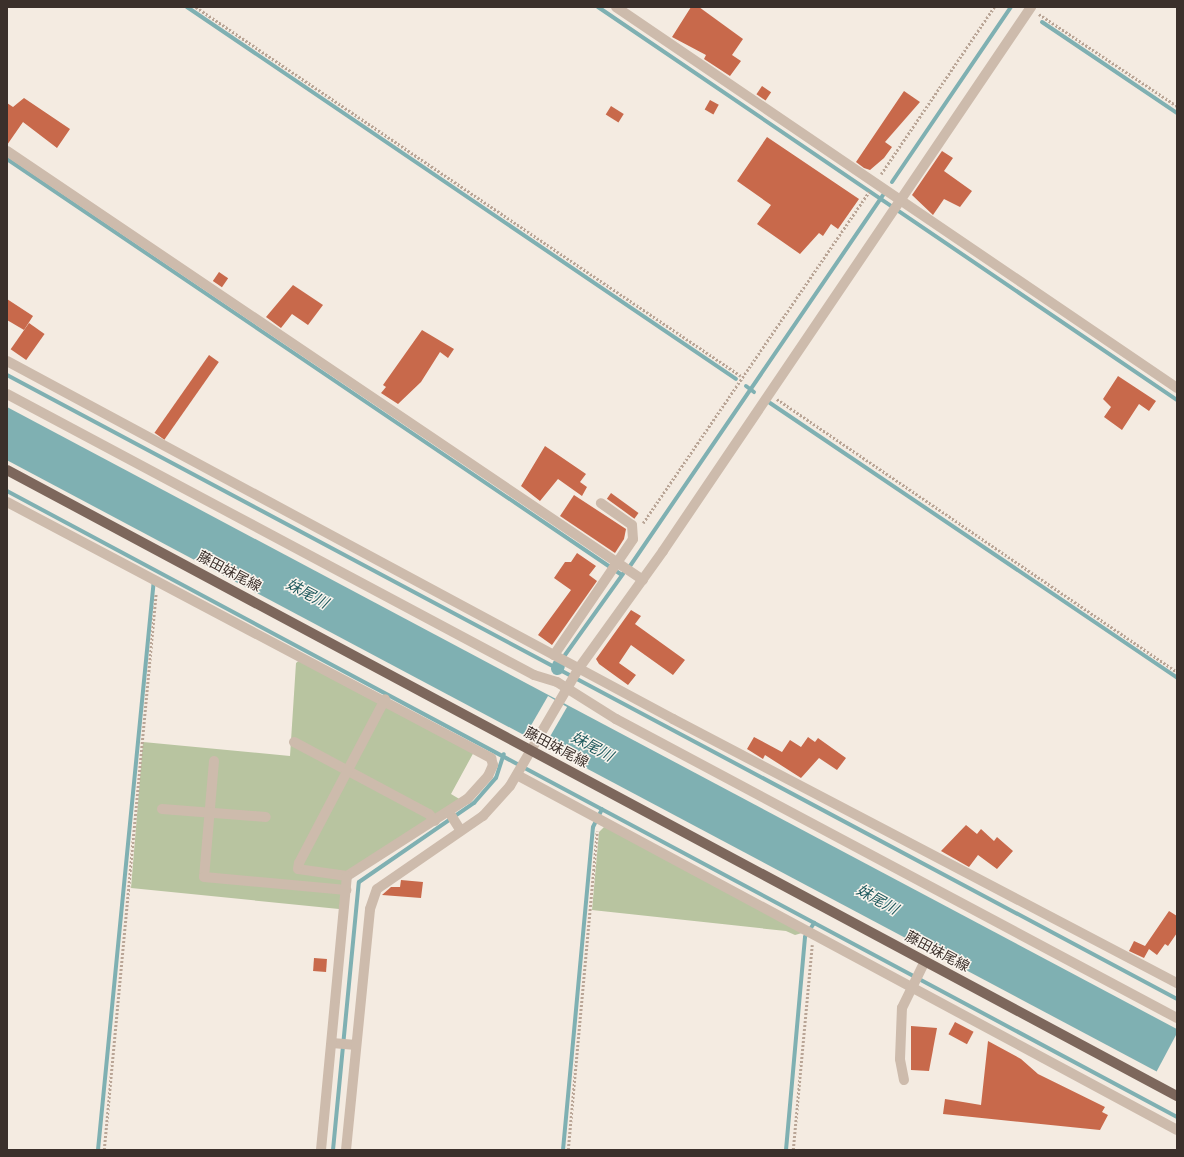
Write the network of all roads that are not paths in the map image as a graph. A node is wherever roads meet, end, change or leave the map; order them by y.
1 (616, 7) edge
2 (1031, 8) edge
3 (7, 151) edge
4 (898, 206) junction
5 (7, 361) edge
6 (1177, 388) edge
7 (7, 394) edge
8 (7, 470) edge
9 (7, 502) edge
10 (601, 503) dead end
11 (617, 567) junction
12 (643, 580) junction
13 (554, 655) junction
14 (576, 673) junction
15 (565, 692) junction
16 (385, 699) junction
17 (294, 742) dead end
18 (526, 760) junction
19 (214, 761) dead end
20 (346, 770) junction
21 (162, 809) dead end
22 (210, 813) junction
23 (452, 816) junction
24 (266, 818) dead end
25 (435, 821) junction
26 (462, 831) junction
27 (347, 876) junction
28 (346, 890) junction
29 (924, 961) junction
30 (914, 981) junction
31 (1177, 983) edge
32 (1177, 1018) edge
33 (344, 1044) junction
34 (904, 1080) dead end
35 (1177, 1096) edge
36 (1177, 1130) edge
37 (321, 1150) edge
38 (346, 1150) edge

1 - 4 street
2 - 4 street
3 - 11 street
4 - 6 street
4 - 12 street
5 - 13 street
7 - 15 street
8 - 18 main road, 藤田妹尾線
9 - 16 street
10 - 11 street
11 - 12 street
11 - 13 street
12 - 14 street
13 - 14 street
14 - 15 street
14 - 31 street
15 - 18 street
15 - 32 street
16 - 20 street
16 - 23 street
17 - 20 street
18 - 26 street
18 - 29 main road, 藤田妹尾線
18 - 30 street
19 - 22 street
20 - 25 street
20 - 27 street
21 - 22 street
22 - 24 street
22 - 28 street
23 - 25 street
23 - 26 street
25 - 27 street
26 - 33 street
27 - 28 street
28 - 33 street
29 - 30 street
29 - 35 main road, 藤田妹尾線
30 - 34 street
30 - 36 street
33 - 37 street
33 - 38 street

